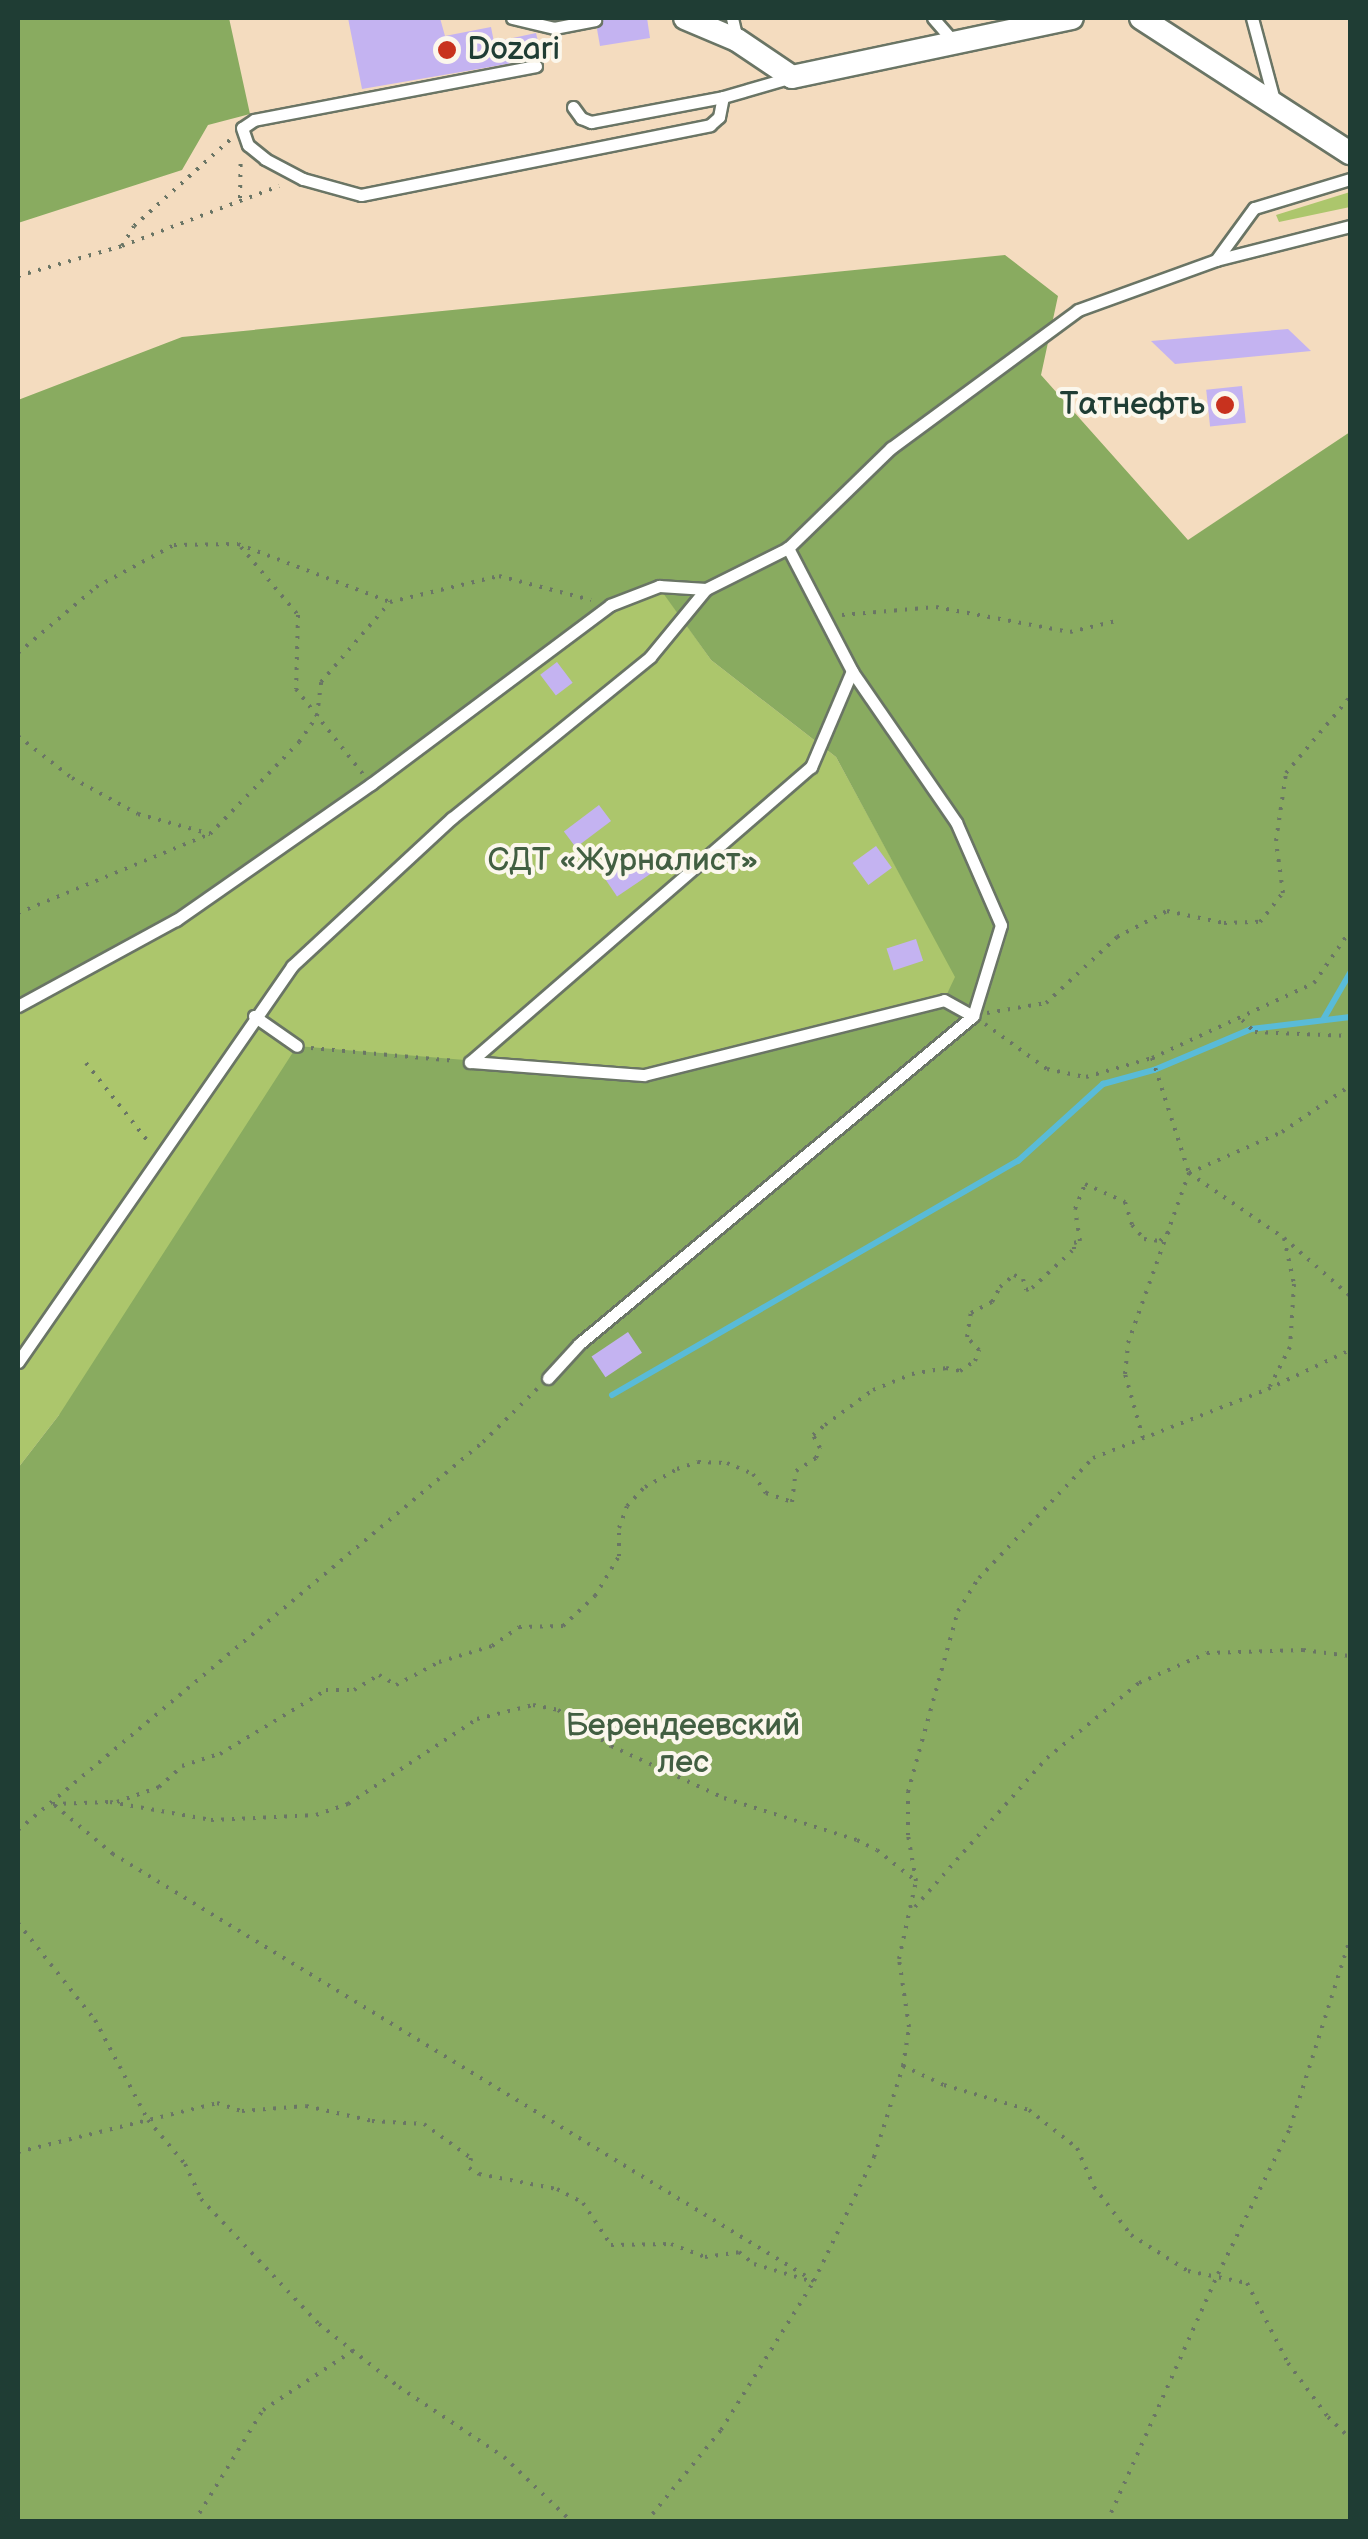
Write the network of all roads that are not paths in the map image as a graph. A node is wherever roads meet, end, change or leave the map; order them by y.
1 (512, 18) edge
2 (684, 18) edge
3 (933, 18) edge
4 (1072, 18) edge
5 (1141, 18) edge
6 (1252, 18) edge
7 (595, 20) dead end
8 (735, 28) edge
9 (955, 43) junction
10 (536, 66) dead end
11 (792, 77) junction
12 (723, 97) junction
13 (1274, 103) junction
14 (573, 107) dead end
15 (1350, 153) edge
16 (1350, 179) edge
17 (1350, 226) edge
18 (1216, 260) junction
19 (788, 548) junction
20 (706, 589) junction
21 (852, 671) junction
22 (18, 1006) edge
23 (254, 1016) junction
24 (973, 1016) junction
25 (296, 1046) road end
26 (18, 1362) edge
27 (548, 1378) road end

1 - 7 lane
2 - 8 street
3 - 9 lane
4 - 9 street
5 - 13 street
6 - 13 lane
8 - 11 street
9 - 11 street
10 - 12 lane
11 - 12 lane
12 - 14 lane
13 - 15 street
16 - 18 lane
17 - 18 lane
18 - 19 lane
19 - 20 lane
19 - 21 lane
20 - 22 lane
20 - 23 lane
21 - 24 lane
21 - 24 lane
23 - 25 lane
23 - 26 lane
24 - 27 lane

